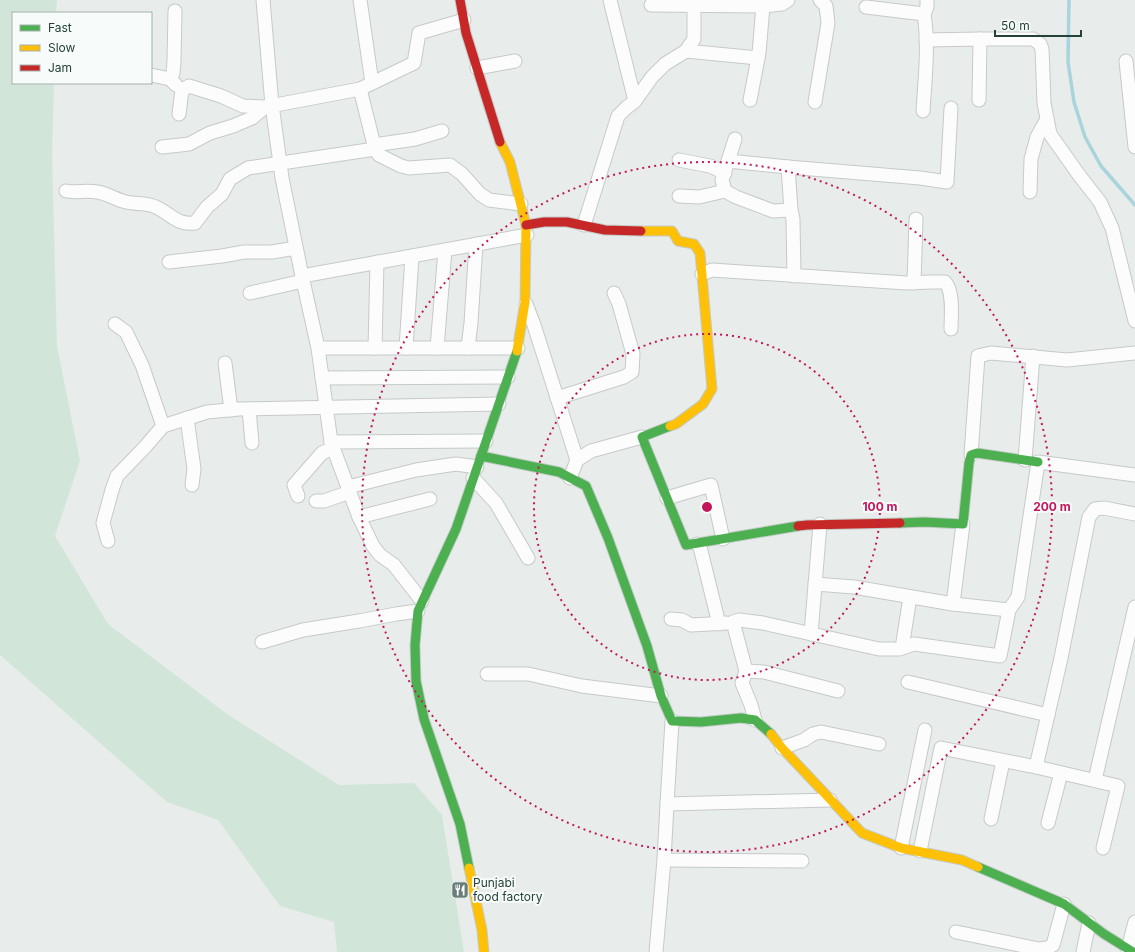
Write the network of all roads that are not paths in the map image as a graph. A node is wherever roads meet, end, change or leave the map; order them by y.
1 (263, 0) edge
2 (360, 0) edge
3 (460, 0) edge
4 (610, 0) edge
5 (788, 0) edge
6 (820, 0) edge
7 (927, 0) edge
8 (651, 5) dead end
9 (694, 5) junction
10 (763, 6) junction
11 (866, 7) dead end
12 (174, 11) dead end
13 (924, 14) junction
14 (464, 20) junction
15 (980, 39) junction
16 (926, 40) junction
17 (686, 51) junction
18 (758, 58) junction
19 (515, 61) dead end
20 (1126, 61) dead end
21 (477, 68) junction
22 (152, 75) edge
23 (170, 79) junction
24 (366, 86) junction
25 (182, 90) junction
26 (750, 100) dead end
27 (979, 100) dead end
28 (635, 101) junction
29 (815, 102) dead end
30 (269, 106) junction
31 (951, 108) dead end
32 (923, 111) dead end
33 (179, 114) dead end
34 (1047, 119) junction
35 (442, 131) dead end
36 (735, 138) dead end
37 (162, 146) dead end
38 (374, 147) junction
39 (1135, 147) edge
40 (679, 160) dead end
41 (280, 163) junction
42 (727, 167) junction
43 (788, 167) junction
44 (66, 191) dead end
45 (725, 191) junction
46 (1030, 192) dead end
47 (679, 196) dead end
48 (521, 204) junction
49 (790, 210) junction
50 (916, 219) dead end
51 (584, 225) junction
52 (526, 230) junction
53 (476, 244) junction
54 (296, 248) junction
55 (445, 250) junction
56 (412, 256) junction
57 (169, 262) dead end
58 (377, 262) junction
59 (702, 274) junction
60 (794, 276) junction
61 (302, 278) junction
62 (914, 283) junction
63 (250, 293) dead end
64 (614, 293) dead end
65 (525, 302) junction
66 (1135, 321) edge
67 (115, 324) dead end
68 (951, 329) dead end
69 (318, 348) junction
70 (375, 348) junction
71 (406, 348) junction
72 (437, 348) junction
73 (468, 348) junction
74 (518, 348) junction
75 (1135, 353) edge
76 (1033, 356) junction
77 (225, 363) dead end
78 (508, 377) junction
79 (322, 378) junction
80 (557, 398) junction
81 (499, 404) junction
82 (326, 407) junction
83 (249, 409) junction
84 (231, 410) junction
85 (187, 418) junction
86 (163, 426) junction
87 (642, 437) junction
88 (486, 441) junction
89 (252, 443) dead end
90 (332, 445) junction
91 (971, 455) junction
92 (577, 460) junction
93 (1032, 461) junction
94 (477, 467) junction
95 (1135, 475) edge
96 (570, 478) junction
97 (192, 485) dead end
98 (349, 490) junction
99 (298, 496) dead end
100 (667, 498) junction
101 (430, 499) dead end
102 (316, 501) dead end
103 (1135, 514) edge
104 (359, 517) junction
105 (820, 524) junction
106 (963, 524) junction
107 (723, 539) junction
108 (108, 541) dead end
109 (697, 544) junction
110 (528, 558) dead end
111 (815, 584) junction
112 (910, 597) junction
113 (953, 604) junction
114 (420, 606) junction
115 (1135, 607) edge
116 (1009, 610) junction
117 (670, 620) dead end
118 (733, 622) junction
119 (719, 624) junction
120 (811, 634) junction
121 (262, 642) dead end
122 (902, 648) junction
123 (746, 671) junction
124 (487, 674) dead end
125 (908, 682) dead end
126 (838, 691) dead end
127 (661, 696) junction
128 (1048, 715) junction
129 (755, 720) junction
130 (672, 721) junction
131 (925, 730) dead end
132 (879, 744) dead end
133 (782, 748) junction
134 (1003, 761) junction
135 (1036, 767) junction
136 (1061, 773) junction
137 (1095, 780) junction
138 (830, 800) junction
139 (667, 804) junction
140 (908, 818) junction
141 (991, 819) dead end
142 (926, 822) junction
143 (1048, 823) dead end
144 (902, 848) junction
145 (1103, 848) dead end
146 (920, 850) junction
147 (664, 860) junction
148 (802, 861) dead end
149 (1064, 904) junction
150 (1135, 922) edge
151 (1089, 923) junction
152 (956, 932) dead end
153 (1014, 948) edge
154 (1131, 950) edge
155 (484, 952) edge
156 (656, 952) edge
157 (1083, 952) edge

1 - 30 street
2 - 24 street
3 - 14 street
4 - 28 street
5 - 10 street
6 - 29 street
7 - 13 street
8 - 9 street
9 - 10 street
9 - 17 street
10 - 18 street
11 - 13 street
12 - 23 street
13 - 16 street
14 - 21 street
14 - 24 street
15 - 16 street
15 - 27 street
15 - 34 street
16 - 32 street
17 - 18 street
17 - 28 street
18 - 26 street
19 - 21 street
20 - 39 street
21 - 48 street
22 - 23 street
23 - 25 street
24 - 30 street
24 - 38 street
25 - 30 street
25 - 33 street
28 - 51 street
30 - 37 street
30 - 41 street
31 - 43 street
34 - 46 street
34 - 66 street
35 - 38 street
36 - 42 street
38 - 41 street
38 - 48 street
40 - 42 street
41 - 44 street
41 - 54 street
42 - 43 street
42 - 45 street
43 - 49 street
45 - 47 street
45 - 49 street
48 - 52 street
49 - 60 street
50 - 62 street
51 - 52 street
51 - 59 street
52 - 53 street
52 - 65 street
53 - 55 street
53 - 73 street
54 - 57 street
54 - 61 street
55 - 56 street
55 - 72 street
56 - 58 street
56 - 71 street
58 - 61 street
58 - 70 street
59 - 60 street
59 - 87 street
60 - 62 street
61 - 63 street
61 - 69 street
62 - 68 street
64 - 80 street
65 - 74 street
65 - 80 street
67 - 86 street
69 - 70 street
69 - 79 street
70 - 71 street
71 - 72 street
72 - 73 street
73 - 74 street
74 - 78 street
75 - 76 street
76 - 91 street
76 - 93 street
77 - 84 street
78 - 79 street
78 - 81 street
79 - 82 street
80 - 92 street
81 - 82 street
81 - 88 street
82 - 83 street
82 - 90 street
83 - 84 street
83 - 89 street
84 - 85 street
85 - 86 street
85 - 97 street
86 - 108 street
87 - 92 street
87 - 100 street
88 - 90 street
88 - 94 street
90 - 98 street
90 - 99 street
91 - 93 street
91 - 106 street
92 - 96 street
93 - 95 street
93 - 116 street
94 - 96 street
94 - 98 street
94 - 110 street
94 - 114 street
96 - 127 street
98 - 102 street
98 - 104 street
100 - 107 street
100 - 109 street
101 - 104 street
103 - 128 street
104 - 114 street
105 - 106 street
105 - 107 street
105 - 111 street
106 - 113 street
107 - 109 street
109 - 119 street
111 - 112 street
111 - 120 street
112 - 113 street
112 - 122 street
113 - 116 street
114 - 121 street
114 - 155 street
115 - 137 street
116 - 122 street
117 - 119 street
118 - 119 street
118 - 120 street
118 - 123 street
120 - 122 street
123 - 126 street
123 - 129 street
124 - 127 street
125 - 128 street
127 - 130 street
128 - 135 street
129 - 130 street
129 - 133 street
130 - 139 street
131 - 140 street
132 - 133 street
133 - 138 street
134 - 135 street
134 - 141 street
134 - 142 street
135 - 136 street
136 - 137 street
136 - 143 street
137 - 145 street
138 - 139 street
138 - 144 street
139 - 147 street
140 - 142 street
140 - 144 street
142 - 146 street
144 - 146 street
146 - 149 street
147 - 148 street
147 - 156 street
149 - 151 street
149 - 153 street
150 - 154 street
151 - 154 street
151 - 157 street
152 - 153 street

